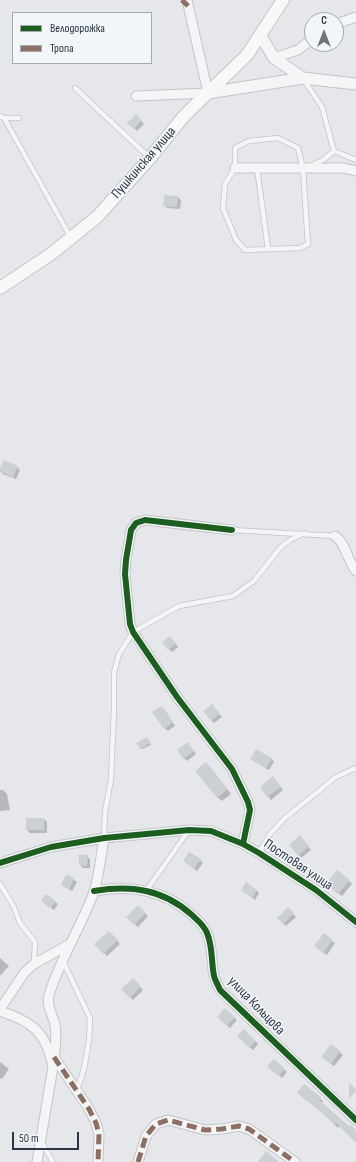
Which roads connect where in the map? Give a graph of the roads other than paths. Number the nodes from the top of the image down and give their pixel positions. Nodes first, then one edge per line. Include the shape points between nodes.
1 (283, 0) edge
2 (185, 2) edge
3 (356, 17) edge
4 (344, 21) edge
5 (261, 36) junction
6 (304, 45) edge
7 (274, 58) junction
8 (303, 78) junction
9 (356, 84) edge
10 (75, 88) dead end
11 (208, 93) junction
12 (136, 96) dead end
13 (2, 117) edge
14 (19, 118) dead end
15 (334, 151) junction
16 (150, 158) junction
17 (356, 160) edge
18 (235, 168) junction
19 (257, 168) junction
20 (303, 169) junction
21 (356, 171) edge
22 (71, 238) junction
23 (268, 249) junction
24 (0, 288) edge
25 (232, 530) joint
26 (304, 533) junction
27 (334, 536) joint
28 (356, 570) edge
29 (133, 632) junction
30 (356, 768) edge
31 (189, 830) junction
32 (104, 838) junction
33 (243, 844) junction
34 (259, 853) junction
35 (0, 863) edge
36 (0, 884) edge
37 (146, 890) junction
38 (94, 891) junction
39 (356, 922) edge
40 (72, 943) junction
41 (62, 960) junction
42 (34, 964) junction
43 (0, 1010) edge
44 (54, 1058) junction
45 (53, 1067) junction
46 (77, 1092) junction
47 (356, 1120) edge
48 (40, 1141) junction
49 (37, 1162) edge
50 (53, 1162) edge
51 (98, 1162) edge
52 (138, 1162) edge
53 (295, 1162) edge

1 - 5 main road, Пушкинская улица
2 - 11 street
3 - 4 street
5 - 7 street
5 - 11 main road, Пушкинская улица via 247,55
6 - 7 street
7 - 8 street
8 - 9 street
8 - 11 street
8 - 15 lane via 322,107
10 - 16 lane
11 - 12 street
11 - 16 main road, Пушкинская улица via 184,116
13 - 14 lane
13 - 22 lane
15 - 17 lane
15 - 20 lane via 323,160
16 - 22 main road, Пушкинская улица via 97,217
18 - 19 street
18 - 20 lane via 235,148 249,141 278,138 298,148
18 - 23 lane via 225,184 223,208 236,240 245,250
19 - 20 street
19 - 23 lane
20 - 21 street via 344,168
20 - 23 lane via 308,244 300,248
22 - 24 main road, Пушкинская улица
25 - 26 lane
25 - 29 street via 145,520 136,523 131,530 125,574
26 - 27 lane
26 - 29 lane via 280,548 254,581 233,596 179,606
27 - 28 street via 340,540 350,564
29 - 32 lane via 119,654 114,673 111,779 105,812
29 - 33 street via 177,697 232,769 249,806 249,819
30 - 34 lane via 336,778 285,818 270,834
31 - 32 street, Постовая улица
31 - 33 street, Постовая улица via 211,831
31 - 37 lane
32 - 35 street, Постовая улица via 51,847
32 - 38 street
33 - 34 street, Постовая улица
34 - 39 street, Постовая улица via 316,890
36 - 42 lane via 20,923 35,942
37 - 38 street, улица Кольцова via 111,888
37 - 47 street, улица Кольцова via 164,896 204,926 211,944 214,976 220,990
38 - 40 street
40 - 41 street
40 - 42 street
41 - 44 street via 48,997 55,1024
41 - 46 lane via 90,1018 90,1040
42 - 43 street via 25,972
43 - 45 street via 17,1016 38,1030
44 - 45 street
44 - 46 street
45 - 48 street
46 - 51 street via 96,1123 99,1134
48 - 49 street
48 - 50 lane
52 - 53 street via 146,1136 156,1124 168,1120 205,1130 239,1126 249,1129

